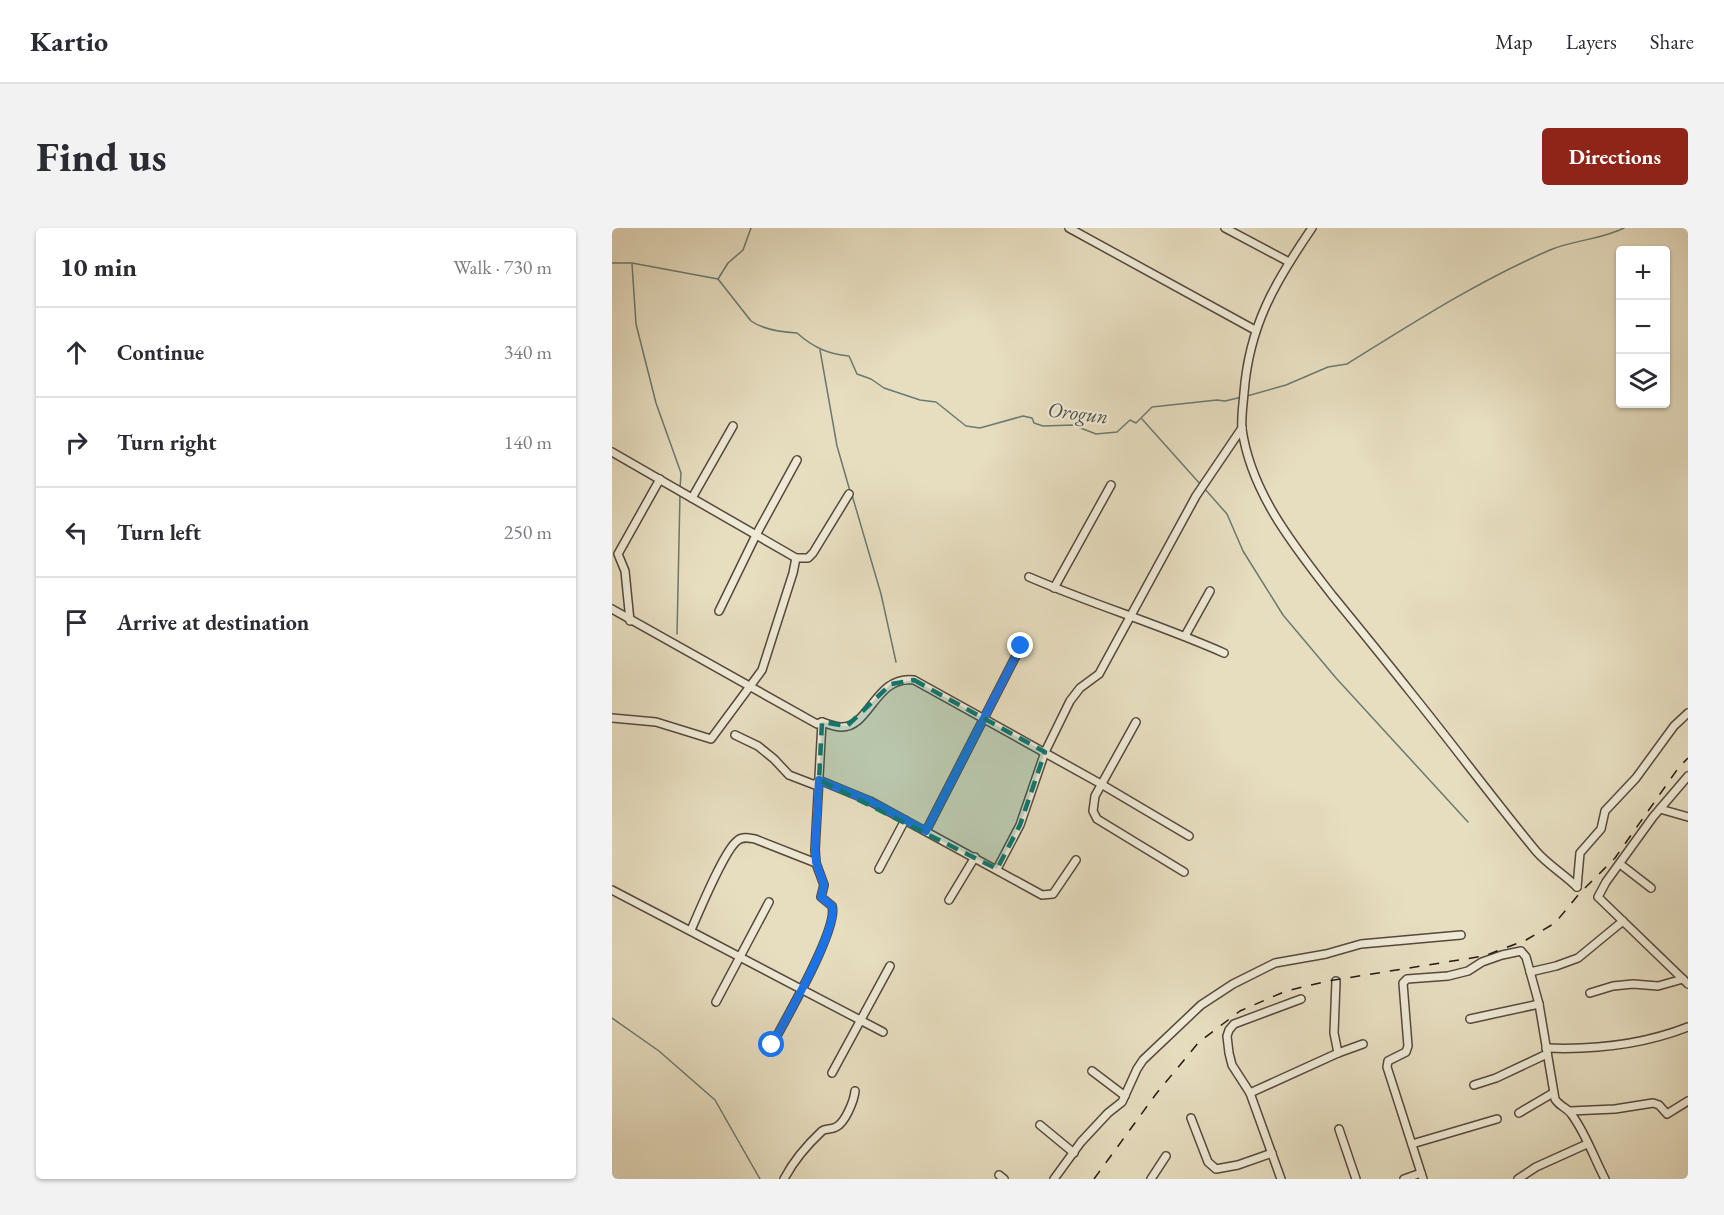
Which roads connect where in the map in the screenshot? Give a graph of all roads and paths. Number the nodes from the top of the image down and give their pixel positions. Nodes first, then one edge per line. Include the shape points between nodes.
1 (1069, 228) edge
2 (1226, 228) edge
3 (1312, 228) edge
4 (1289, 262) junction
5 (1255, 330) junction
6 (733, 426) dead end
7 (1242, 428) junction
8 (612, 452) edge
9 (797, 460) dead end
10 (660, 479) junction
11 (1111, 485) dead end
12 (849, 494) dead end
13 (692, 498) junction
14 (756, 535) junction
15 (796, 558) junction
16 (1029, 577) dead end
17 (1054, 588) junction
18 (1210, 591) dead end
19 (612, 609) edge
20 (718, 611) dead end
21 (1131, 617) junction
22 (630, 621) junction
23 (1185, 636) junction
24 (1021, 646) dead end
25 (1224, 653) dead end
26 (750, 687) junction
27 (1688, 713) edge
28 (612, 718) edge
29 (983, 718) junction
30 (822, 722) junction
31 (1136, 722) dead end
32 (735, 735) dead end
33 (1045, 752) junction
34 (1687, 779) edge
35 (819, 780) junction
36 (1101, 784) junction
37 (1659, 809) junction
38 (1688, 816) edge
39 (905, 820) junction
40 (926, 831) junction
41 (1189, 836) dead end
42 (975, 857) junction
43 (1076, 860) dead end
44 (816, 862) junction
45 (1620, 864) junction
46 (879, 869) dead end
47 (997, 869) junction
48 (1184, 872) dead end
49 (1651, 888) dead end
50 (612, 890) edge
51 (949, 900) dead end
52 (769, 902) dead end
53 (1623, 921) junction
54 (691, 930) junction
55 (1461, 935) dead end
56 (740, 956) junction
57 (890, 966) dead end
58 (1530, 972) junction
59 (1336, 981) dead end
60 (1685, 982) edge
61 (801, 987) junction
62 (1590, 993) dead end
63 (1301, 999) dead end
64 (716, 1002) dead end
65 (1539, 1004) junction
66 (1470, 1019) dead end
67 (861, 1020) junction
68 (1688, 1027) edge
69 (883, 1032) dead end
70 (1363, 1044) dead end
71 (772, 1045) dead end
72 (1547, 1051) junction
73 (1338, 1053) junction
74 (1092, 1071) dead end
75 (832, 1073) dead end
76 (1474, 1085) dead end
77 (855, 1091) dead end
78 (1250, 1093) junction
79 (1553, 1093) junction
80 (1125, 1096) junction
81 (1688, 1101) edge
82 (1570, 1112) junction
83 (1519, 1113) dead end
84 (1191, 1118) dead end
85 (1497, 1119) dead end
86 (1040, 1125) dead end
87 (1339, 1129) dead end
88 (1412, 1144) junction
89 (1587, 1144) junction
90 (1074, 1153) junction
91 (1272, 1153) junction
92 (1166, 1156) dead end
93 (1422, 1176) edge
94 (784, 1179) edge
95 (1054, 1179) edge
96 (1150, 1179) edge
97 (1281, 1179) edge
98 (1356, 1179) edge
99 (1404, 1179) edge
100 (1518, 1179) edge
101 (1605, 1179) edge

1 - 5 street
2 - 4 street
3 - 4 street
4 - 5 street
5 - 7 street via 1246,365
6 - 13 street
7 - 21 street via 1196,496
7 - 27 street via 1249,460 1265,499 1310,567 1523,836 1550,866 1577,887 1580,853 1601,829 1605,811
8 - 10 street
9 - 14 street
10 - 13 street
10 - 22 street via 618,554 626,576
11 - 17 street
12 - 15 street via 813,553 808,558
13 - 14 street
14 - 15 street
14 - 20 street
15 - 26 street via 768,655
16 - 17 street
17 - 21 street
18 - 23 street
19 - 22 street
21 - 23 street
21 - 33 street via 1099,674 1070,701
22 - 26 street
23 - 25 street
24 - 29 street
26 - 28 street via 711,739 656,722
26 - 30 street via 817,724
29 - 30 street via 904,678 891,684 847,726 839,728
29 - 33 street
29 - 40 street
30 - 35 street
31 - 36 street
32 - 35 street via 758,746 789,775 815,785
33 - 36 street
33 - 47 street via 1020,825
34 - 37 street
35 - 39 street
35 - 44 street
36 - 41 street
36 - 48 street via 1093,805 1097,819
37 - 38 street
37 - 45 street
39 - 40 street
39 - 46 street
40 - 42 street
42 - 47 street
42 - 51 street
43 - 47 street via 1058,890 1047,895
44 - 54 street via 755,839 740,839 717,875
44 - 61 street via 824,885 821,897 832,906 834,914 828,936
45 - 49 street
45 - 53 street via 1598,897
50 - 54 street
52 - 56 street
53 - 58 street via 1578,958
53 - 60 street
54 - 56 street
55 - 80 street via 1361,944 1263,968 1201,1005 1165,1038 1137,1069
56 - 61 street
56 - 64 street
57 - 67 street
58 - 65 street
58 - 88 street via 1521,951 1482,962 1468,971 1407,979 1403,983 1408,1046 1406,1052 1388,1061 1387,1067
59 - 73 street via 1334,1033
60 - 62 street via 1613,986
61 - 67 street
61 - 71 street
63 - 78 street via 1234,1024 1229,1030 1232,1065
65 - 66 street
65 - 72 street
67 - 69 street
67 - 75 street
68 - 72 street via 1614,1046
70 - 73 street
72 - 76 street
72 - 79 street
73 - 78 street
74 - 80 street
77 - 94 street via 843,1122 825,1129 813,1140
78 - 91 street
79 - 82 street via 1559,1105
79 - 83 street
80 - 90 street
81 - 82 street via 1667,1114 1653,1103
82 - 89 street
84 - 91 street via 1208,1162 1216,1169
85 - 88 street
86 - 90 street
87 - 98 street
88 - 93 street
89 - 100 street
89 - 101 street
90 - 95 street
91 - 97 street
92 - 96 street
93 - 99 street

